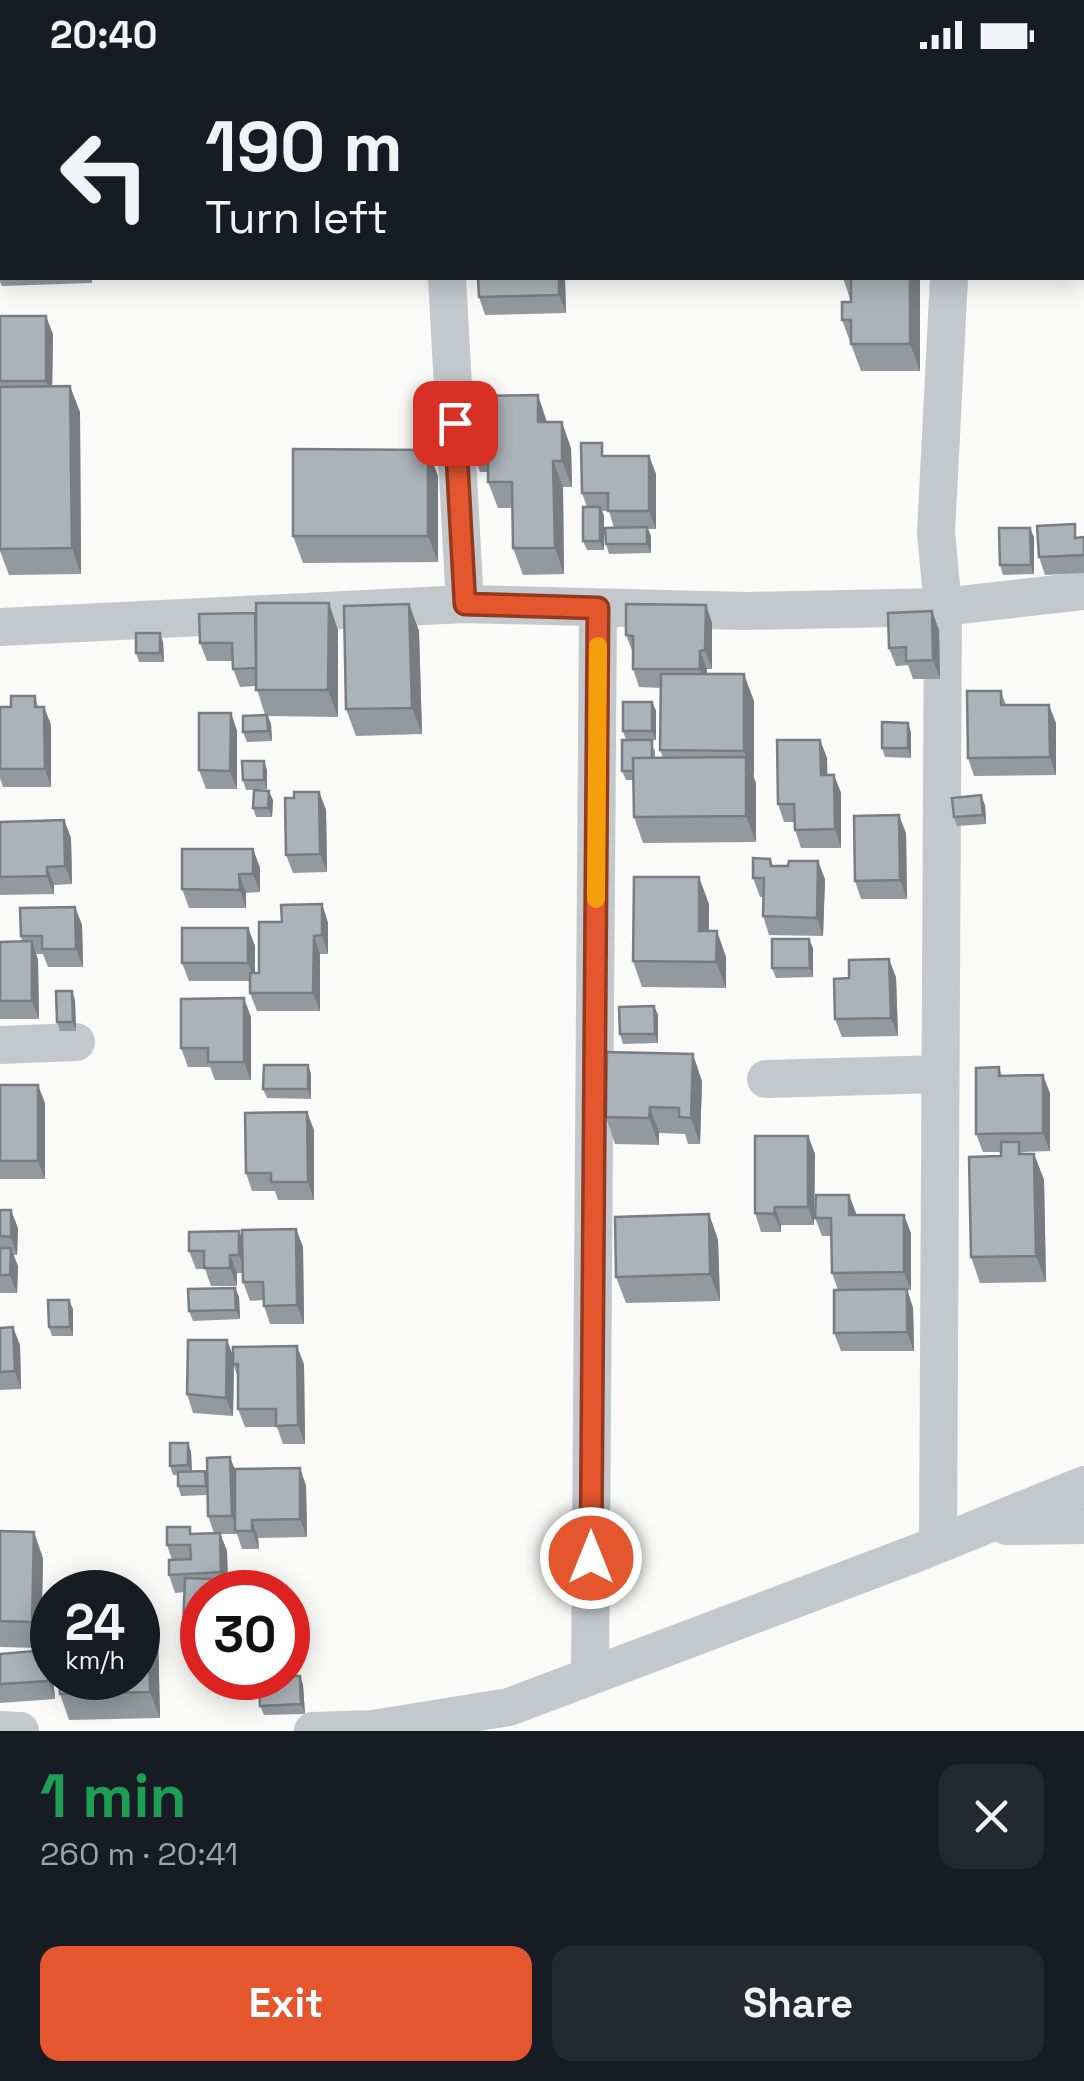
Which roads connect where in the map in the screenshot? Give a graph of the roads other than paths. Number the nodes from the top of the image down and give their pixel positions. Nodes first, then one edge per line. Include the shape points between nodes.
1 (446, 280) edge
2 (949, 280) edge
3 (1084, 591) edge
4 (465, 604) junction
5 (943, 607) junction
6 (598, 608) junction
7 (0, 627) edge
8 (76, 1042) dead end
9 (0, 1045) edge
10 (940, 1074) junction
11 (766, 1078) dead end
12 (1084, 1485) edge
13 (1084, 1524) edge
14 (980, 1527) junction
15 (938, 1544) junction
16 (590, 1676) junction
17 (481, 1721) edge
18 (0, 1730) edge
19 (20, 1731) edge
20 (313, 1731) edge

1 - 4 street
2 - 5 street via 936,534
3 - 5 street
4 - 6 street
4 - 7 street
5 - 6 street
5 - 10 street
6 - 16 street
8 - 9 street
10 - 11 street
10 - 15 street
12 - 14 street
13 - 14 street
14 - 15 street
15 - 16 street
16 - 17 street
17 - 20 street
18 - 19 street

